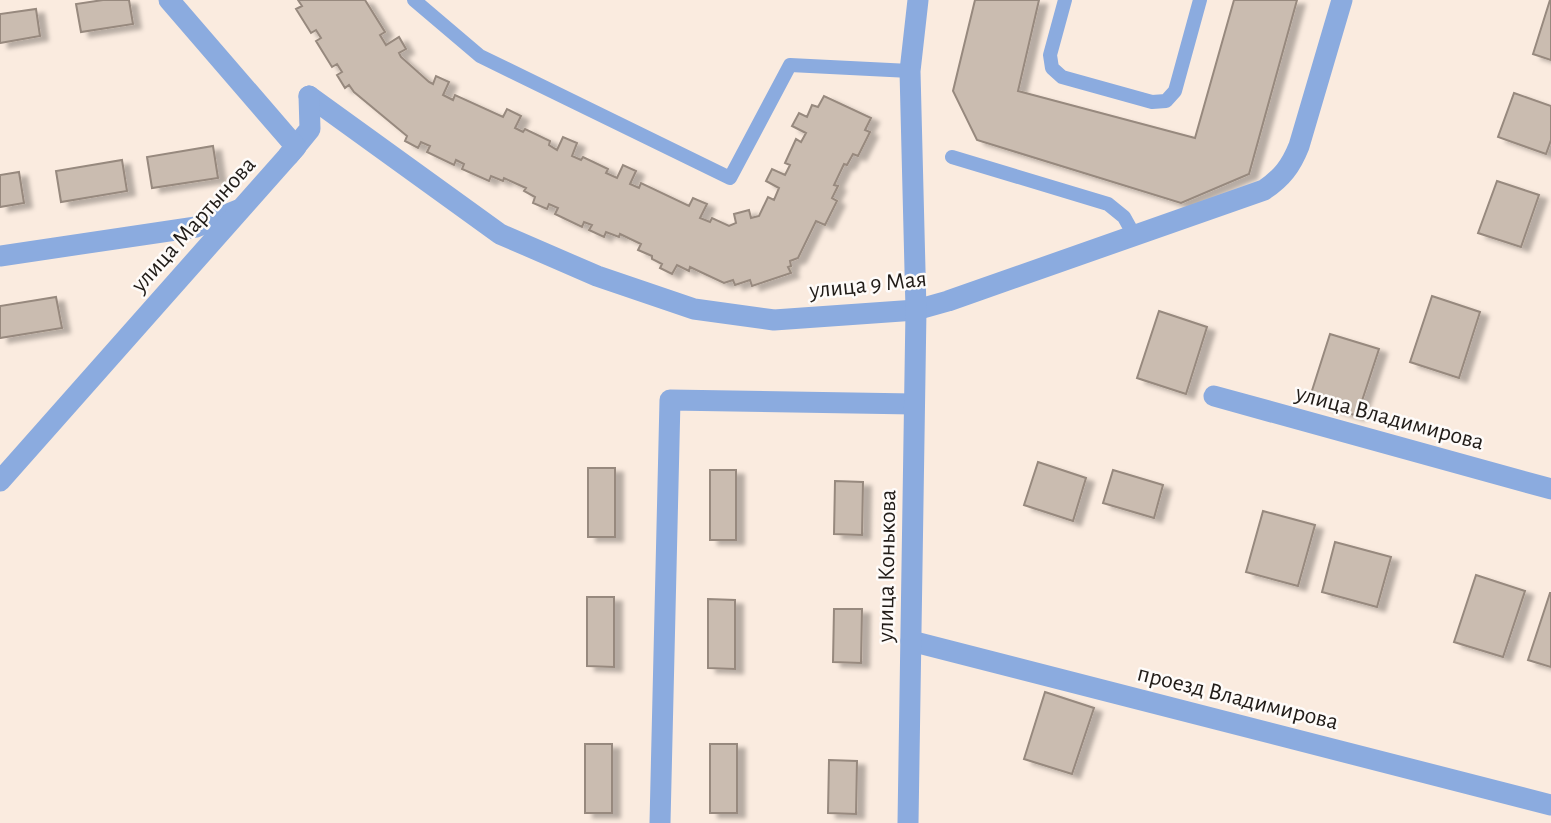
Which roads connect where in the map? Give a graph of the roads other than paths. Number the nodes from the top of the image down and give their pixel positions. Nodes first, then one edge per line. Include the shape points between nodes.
1 (169, 0) edge
2 (414, 0) edge
3 (918, 0) edge
4 (1065, 0) edge
5 (1200, 0) edge
6 (1342, 0) edge
7 (910, 71) junction
8 (310, 129) joint
9 (296, 147) junction
10 (952, 157) dead end
11 (242, 208) junction
12 (1134, 235) junction
13 (0, 256) edge
14 (916, 310) junction
15 (1214, 396) dead end
16 (915, 404) junction
17 (0, 481) edge
18 (1551, 489) edge
19 (911, 641) junction
20 (1551, 805) edge
21 (660, 823) edge
22 (908, 823) edge

1 - 9 street
2 - 7 lane via 481,56 730,178 790,65
3 - 7 street, улица Конькова
4 - 5 lane via 1050,55 1052,68 1062,77 1152,102 1166,100 1175,91
6 - 12 street, улица 9 Мая via 1299,146 1279,180 1264,190
7 - 14 street, улица Конькова
8 - 9 street, улица Мартынова
8 - 14 street, улица 9 Мая via 309,96 499,234 597,276 694,309 774,320
9 - 11 street, улица Мартынова
10 - 12 lane via 1108,204 1124,217
11 - 13 street via 196,227
11 - 17 street, улица Мартынова
12 - 14 street, улица 9 Мая
14 - 16 street, улица Конькова
15 - 18 street, улица Владимирова
16 - 19 street, улица Конькова
16 - 21 street via 670,400
19 - 20 street, проезд Владимирова
19 - 22 street, улица Конькова

